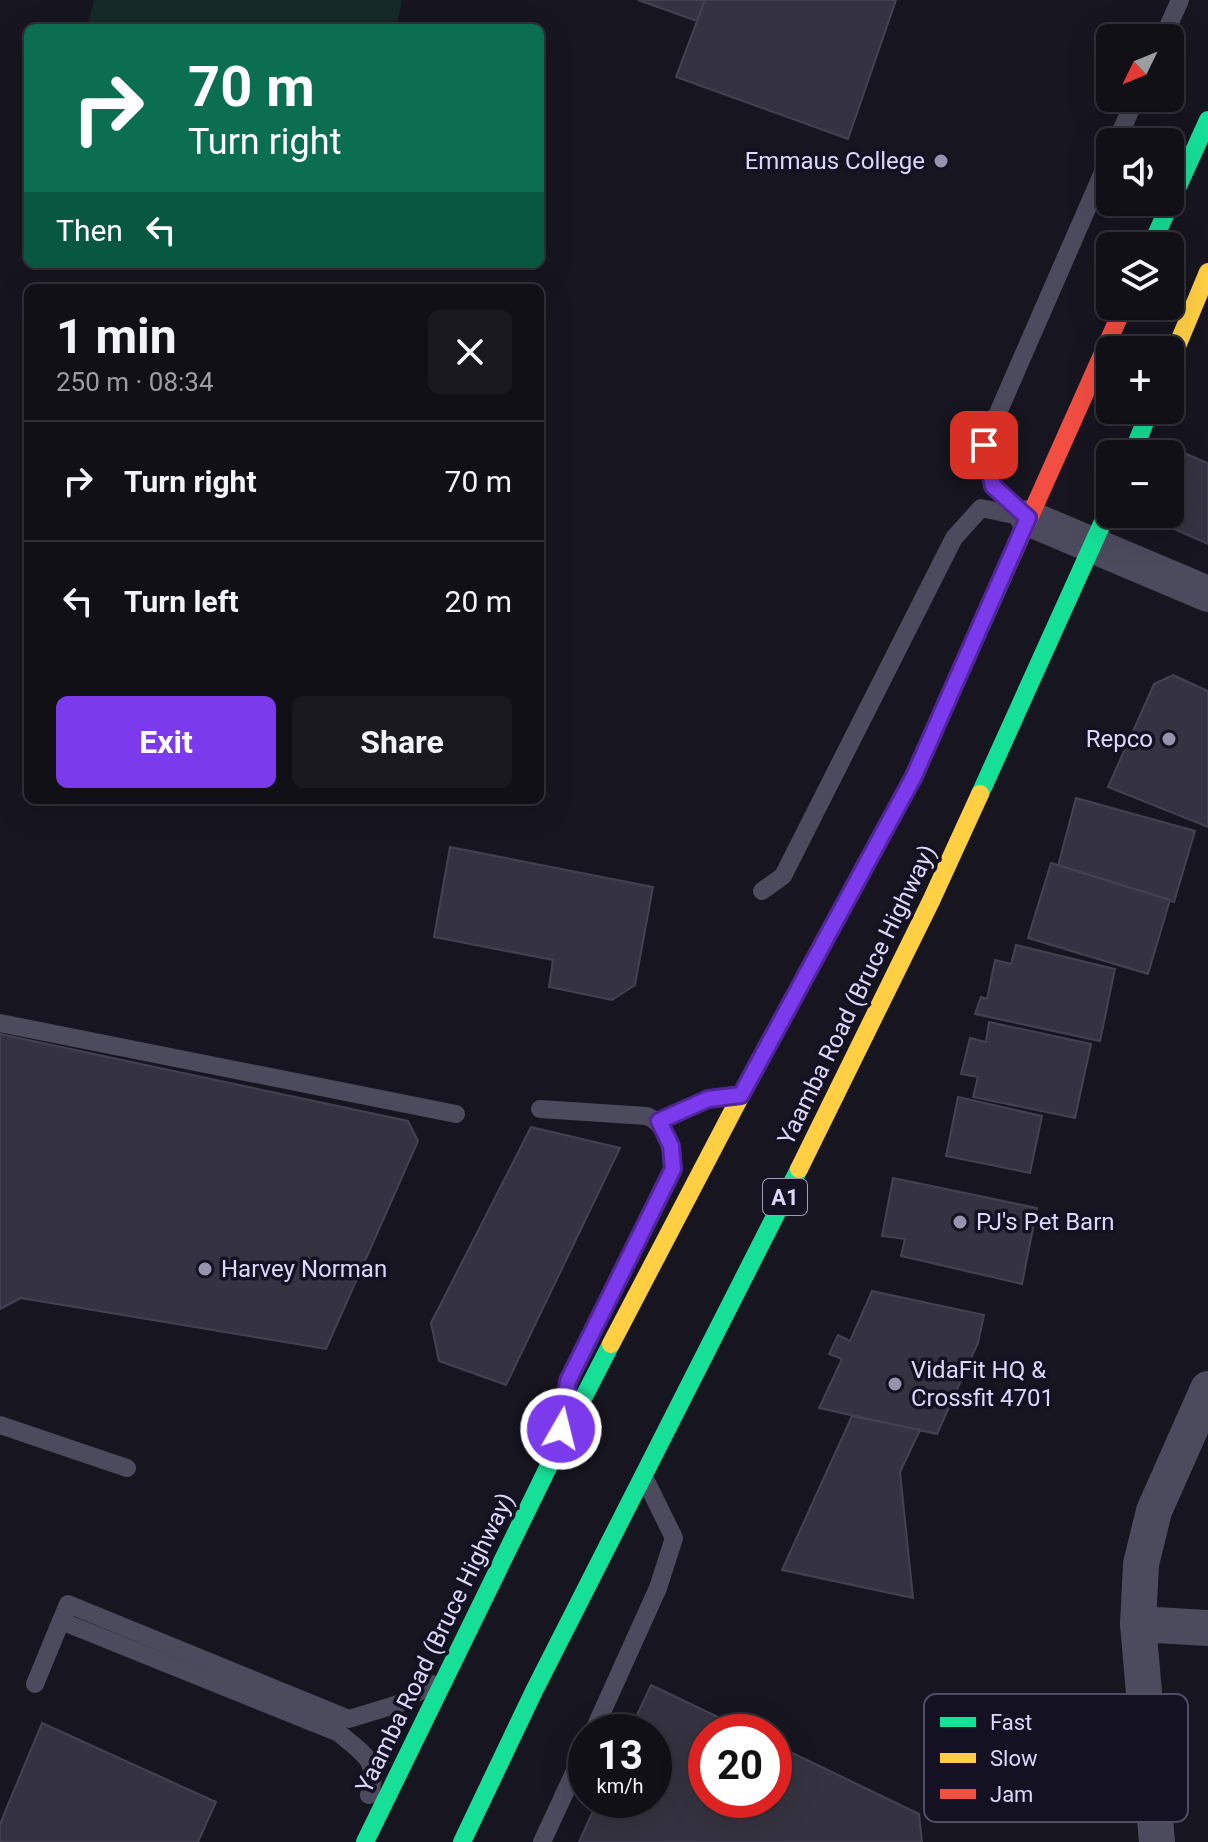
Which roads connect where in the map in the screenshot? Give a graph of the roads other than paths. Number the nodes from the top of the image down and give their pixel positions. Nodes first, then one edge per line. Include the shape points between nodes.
1 (1180, 0) edge
2 (1169, 24) edge
3 (1208, 120) edge
4 (1096, 188) edge
5 (1157, 232) edge
6 (1208, 272) edge
7 (1118, 320) edge
8 (1181, 336) edge
9 (1028, 518) junction
10 (1101, 528) edge
11 (1094, 544) junction
12 (1208, 594) edge
13 (762, 891) dead end
14 (0, 1023) edge
15 (741, 1095) junction
16 (540, 1109) dead end
17 (456, 1114) dead end
18 (659, 1121) junction
19 (1208, 1389) edge
20 (0, 1425) edge
21 (558, 1447) junction
22 (127, 1468) dead end
23 (643, 1475) junction
24 (64, 1612) junction
25 (1138, 1624) junction
26 (1208, 1628) edge
27 (446, 1675) junction
28 (35, 1684) dead end
29 (1144, 1694) edge
30 (601, 1714) edge
31 (568, 1786) edge
32 (1155, 1822) edge
33 (349, 1842) edge
34 (365, 1842) edge
35 (462, 1842) edge
36 (542, 1842) edge
37 (1157, 1842) edge

1 - 2 lane
3 - 5 highway
4 - 9 lane via 984,445 993,486
6 - 8 highway
7 - 9 highway, Yaamba Road (Bruce Highway)
9 - 11 street
9 - 13 lane via 981,508 954,538 783,876
9 - 15 highway, Yaamba Road (Bruce Highway) via 914,776
10 - 11 highway, Yaamba Road (Bruce Highway) / A1
11 - 12 street
11 - 23 highway, Yaamba Road (Bruce Highway) / A1 via 931,901
14 - 17 lane
15 - 18 lane via 708,1099
15 - 21 highway, Yaamba Road (Bruce Highway)
16 - 18 lane
18 - 21 lane via 671,1146 673,1169 568,1381
19 - 25 street via 1154,1511 1141,1564
20 - 22 lane
21 - 27 highway, Yaamba Road (Bruce Highway)
23 - 30 lane via 674,1538 658,1588
23 - 35 highway, Yaamba Road (Bruce Highway) / A1
24 - 27 lane via 349,1719 398,1704
24 - 28 lane
24 - 33 lane via 339,1733 371,1761 375,1778
25 - 26 street
25 - 29 street
27 - 34 highway, Yaamba Road (Bruce Highway)
31 - 36 lane
32 - 37 street

